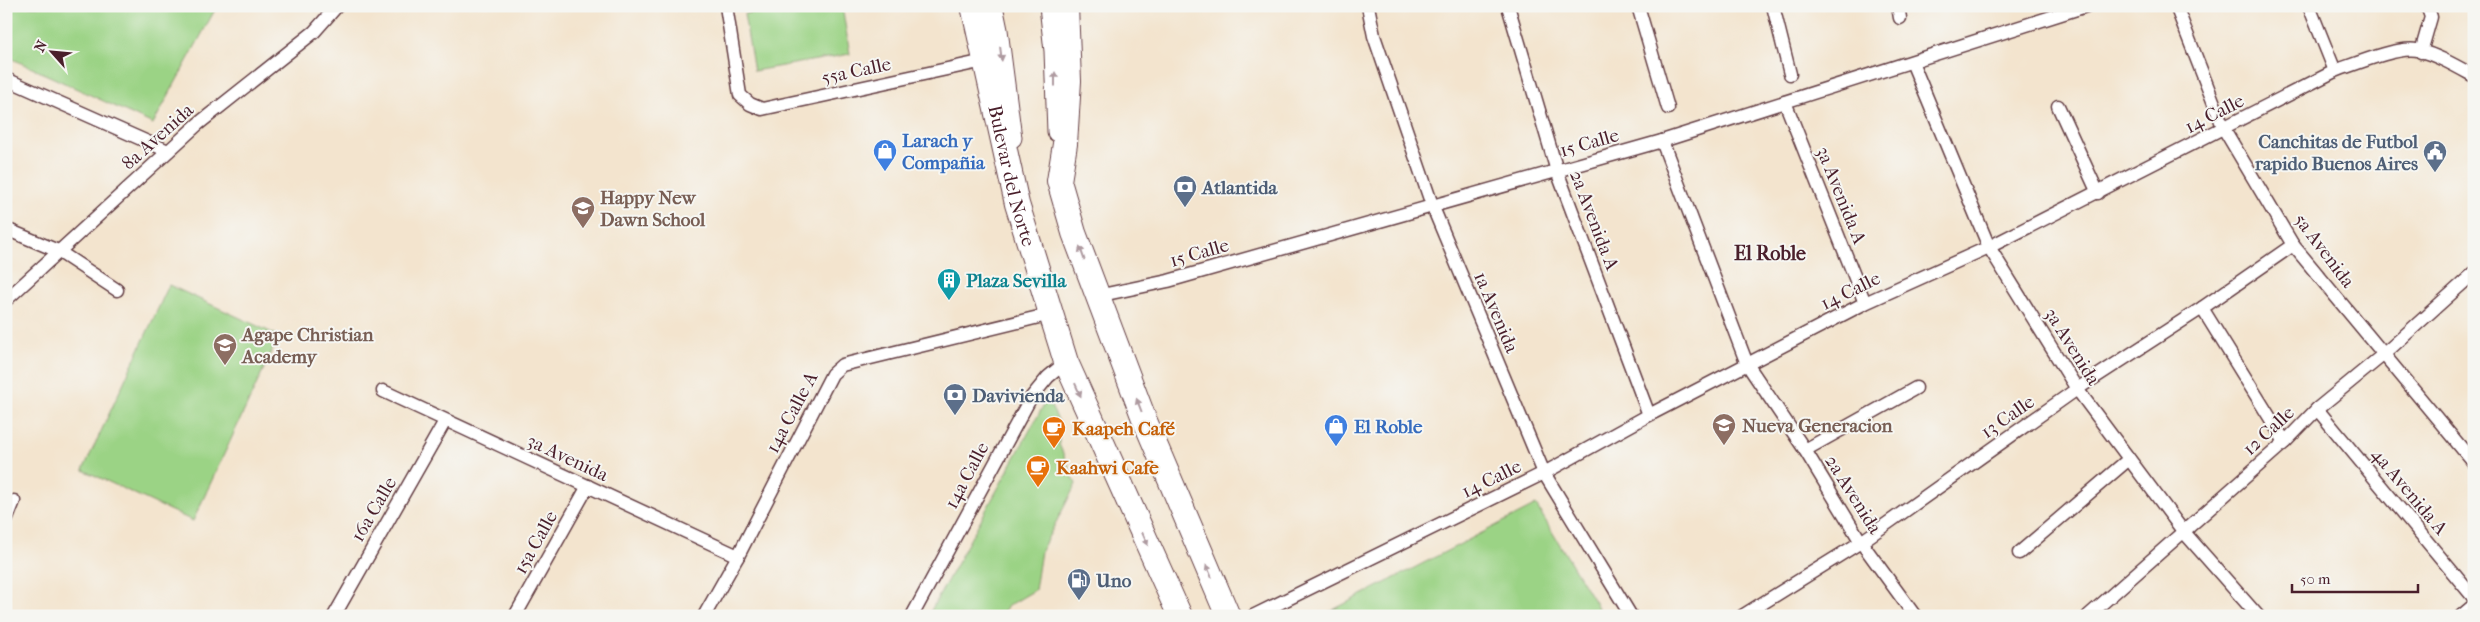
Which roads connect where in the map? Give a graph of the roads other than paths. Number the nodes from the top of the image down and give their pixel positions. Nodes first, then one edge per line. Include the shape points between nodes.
1 (337, 6) edge
2 (726, 6) edge
3 (973, 6) edge
4 (993, 6) edge
5 (1048, 6) edge
6 (1066, 6) edge
7 (1368, 6) edge
8 (1508, 6) edge
9 (1638, 6) edge
10 (1773, 6) edge
11 (2086, 6) edge
12 (2176, 6) edge
13 (2309, 6) edge
14 (2427, 6) edge
15 (2421, 52) junction
16 (984, 61) junction
17 (1912, 62) junction
18 (2335, 71) junction
19 (1790, 74) dead end
20 (2474, 76) edge
21 (6, 79) edge
22 (1785, 102) junction
23 (2058, 106) dead end
24 (1668, 108) dead end
25 (2224, 129) junction
26 (1662, 141) junction
27 (168, 151) junction
28 (1557, 171) junction
29 (1059, 180) junction
30 (2098, 193) junction
31 (1017, 204) junction
32 (1432, 205) junction
33 (6, 229) edge
34 (2293, 245) junction
35 (1989, 247) junction
36 (58, 251) junction
37 (2474, 273) edge
38 (117, 290) dead end
39 (1097, 296) junction
40 (6, 300) edge
41 (1865, 303) junction
42 (2202, 308) junction
43 (1051, 314) junction
44 (2384, 354) junction
45 (1066, 362) junction
46 (1747, 364) junction
47 (1916, 388) dead end
48 (2076, 389) junction
49 (383, 391) dead end
50 (2317, 409) junction
51 (1649, 414) junction
52 (445, 421) junction
53 (2284, 442) junction
54 (1805, 450) junction
55 (2129, 460) junction
56 (2474, 463) edge
57 (1544, 472) junction
58 (588, 486) junction
59 (14, 502) dead end
60 (6, 521) edge
61 (2184, 531) junction
62 (1862, 542) junction
63 (2019, 553) dead end
64 (738, 556) junction
65 (1163, 580) junction
66 (2474, 598) edge
67 (2474, 604) edge
68 (334, 616) edge
69 (515, 616) edge
70 (704, 616) edge
71 (912, 616) edge
72 (1180, 616) edge
73 (1185, 616) edge
74 (1228, 616) edge
75 (1253, 616) edge
76 (1631, 616) edge
77 (1742, 616) edge
78 (1915, 616) edge
79 (2088, 616) edge
80 (2258, 616) edge
81 (2461, 616) edge

1 - 27 street, 8a Avenida via 314,32
2 - 16 street, 55a Calle via 740,95 762,110
3 - 16 highway, Bulevar del Norte
4 -> 31 main road via 1014,150
29 -> 5 main road via 1054,51
6 - 29 highway via 1069,81 1066,144
7 - 32 street, 1a Avenida via 1374,36
8 - 28 street, 2a Avenida A
9 - 24 street
10 - 19 street
11 - 17 street, 15 Calle
12 - 25 street, 5a Avenida
13 - 18 street
14 - 15 street via 2431,18
15 - 18 street, 14 Calle via 2389,53
15 - 20 street, 14 Calle
16 - 31 highway, Bulevar del Norte
17 - 22 street, 15 Calle
17 - 35 street, 3a Avenida
18 - 25 street, 14 Calle
21 - 27 street
22 - 26 street, 15 Calle
22 - 41 street, 3a Avenida A
23 - 30 street
25 - 30 street, 14 Calle
25 - 34 street, 5a Avenida
26 - 28 street, 15 Calle
26 - 46 street, 2a Avenida
27 - 36 street, 8a Avenida
28 - 32 street, 15 Calle
28 - 51 street, 2a Avenida A
39 -> 29 highway
30 - 35 street, 14 Calle
31 - 43 highway, Bulevar del Norte
32 - 39 street, 15 Calle via 1168,281
32 - 57 street, 1a Avenida
33 - 36 street
34 - 42 street, 13 Calle
34 - 44 street, 5a Avenida
35 - 41 street, 14 Calle
35 - 48 street, 3a Avenida
36 - 38 street
36 - 40 street, 8a Avenida
37 - 44 street, 12 Calle
74 -> 39 highway via 1145,421
41 - 46 street, 14 Calle
42 - 48 street, 13 Calle
42 - 53 street
43 - 45 highway, Bulevar del Norte
43 - 64 street, 14a Calle A via 842,366 832,374
44 - 50 street, 12 Calle
44 - 56 street, 5a Avenida
45 -> 65 highway, Bulevar del Norte
45 - 71 street, 14a Calle via 1048,376 1030,399
46 - 51 street, 14 Calle
46 - 54 street, 2a Avenida
47 - 54 street
48 - 55 street, 3a Avenida
48 - 62 street, 13 Calle
49 - 52 street, 3a Avenida
50 - 53 street, 12 Calle
50 - 66 street, 4a Avenida A
51 - 57 street, 14 Calle
52 - 58 street, 3a Avenida
52 - 68 street, 16a Calle
53 - 61 street, 12 Calle
54 - 62 street, 2a Avenida
55 - 61 street, 3a Avenida
55 - 63 street
57 - 75 street, 14 Calle
57 - 76 street, 1a Avenida
58 - 64 street, 3a Avenida
58 - 69 street, 15a Calle
59 - 60 street
61 - 79 street, 12 Calle
61 - 80 street, 3a Avenida
62 - 77 street, 13 Calle
62 - 78 street, 2a Avenida
64 - 70 street, 14a Calle A
65 - 72 highway, Bulevar del Norte
65 - 73 highway
67 - 81 street

